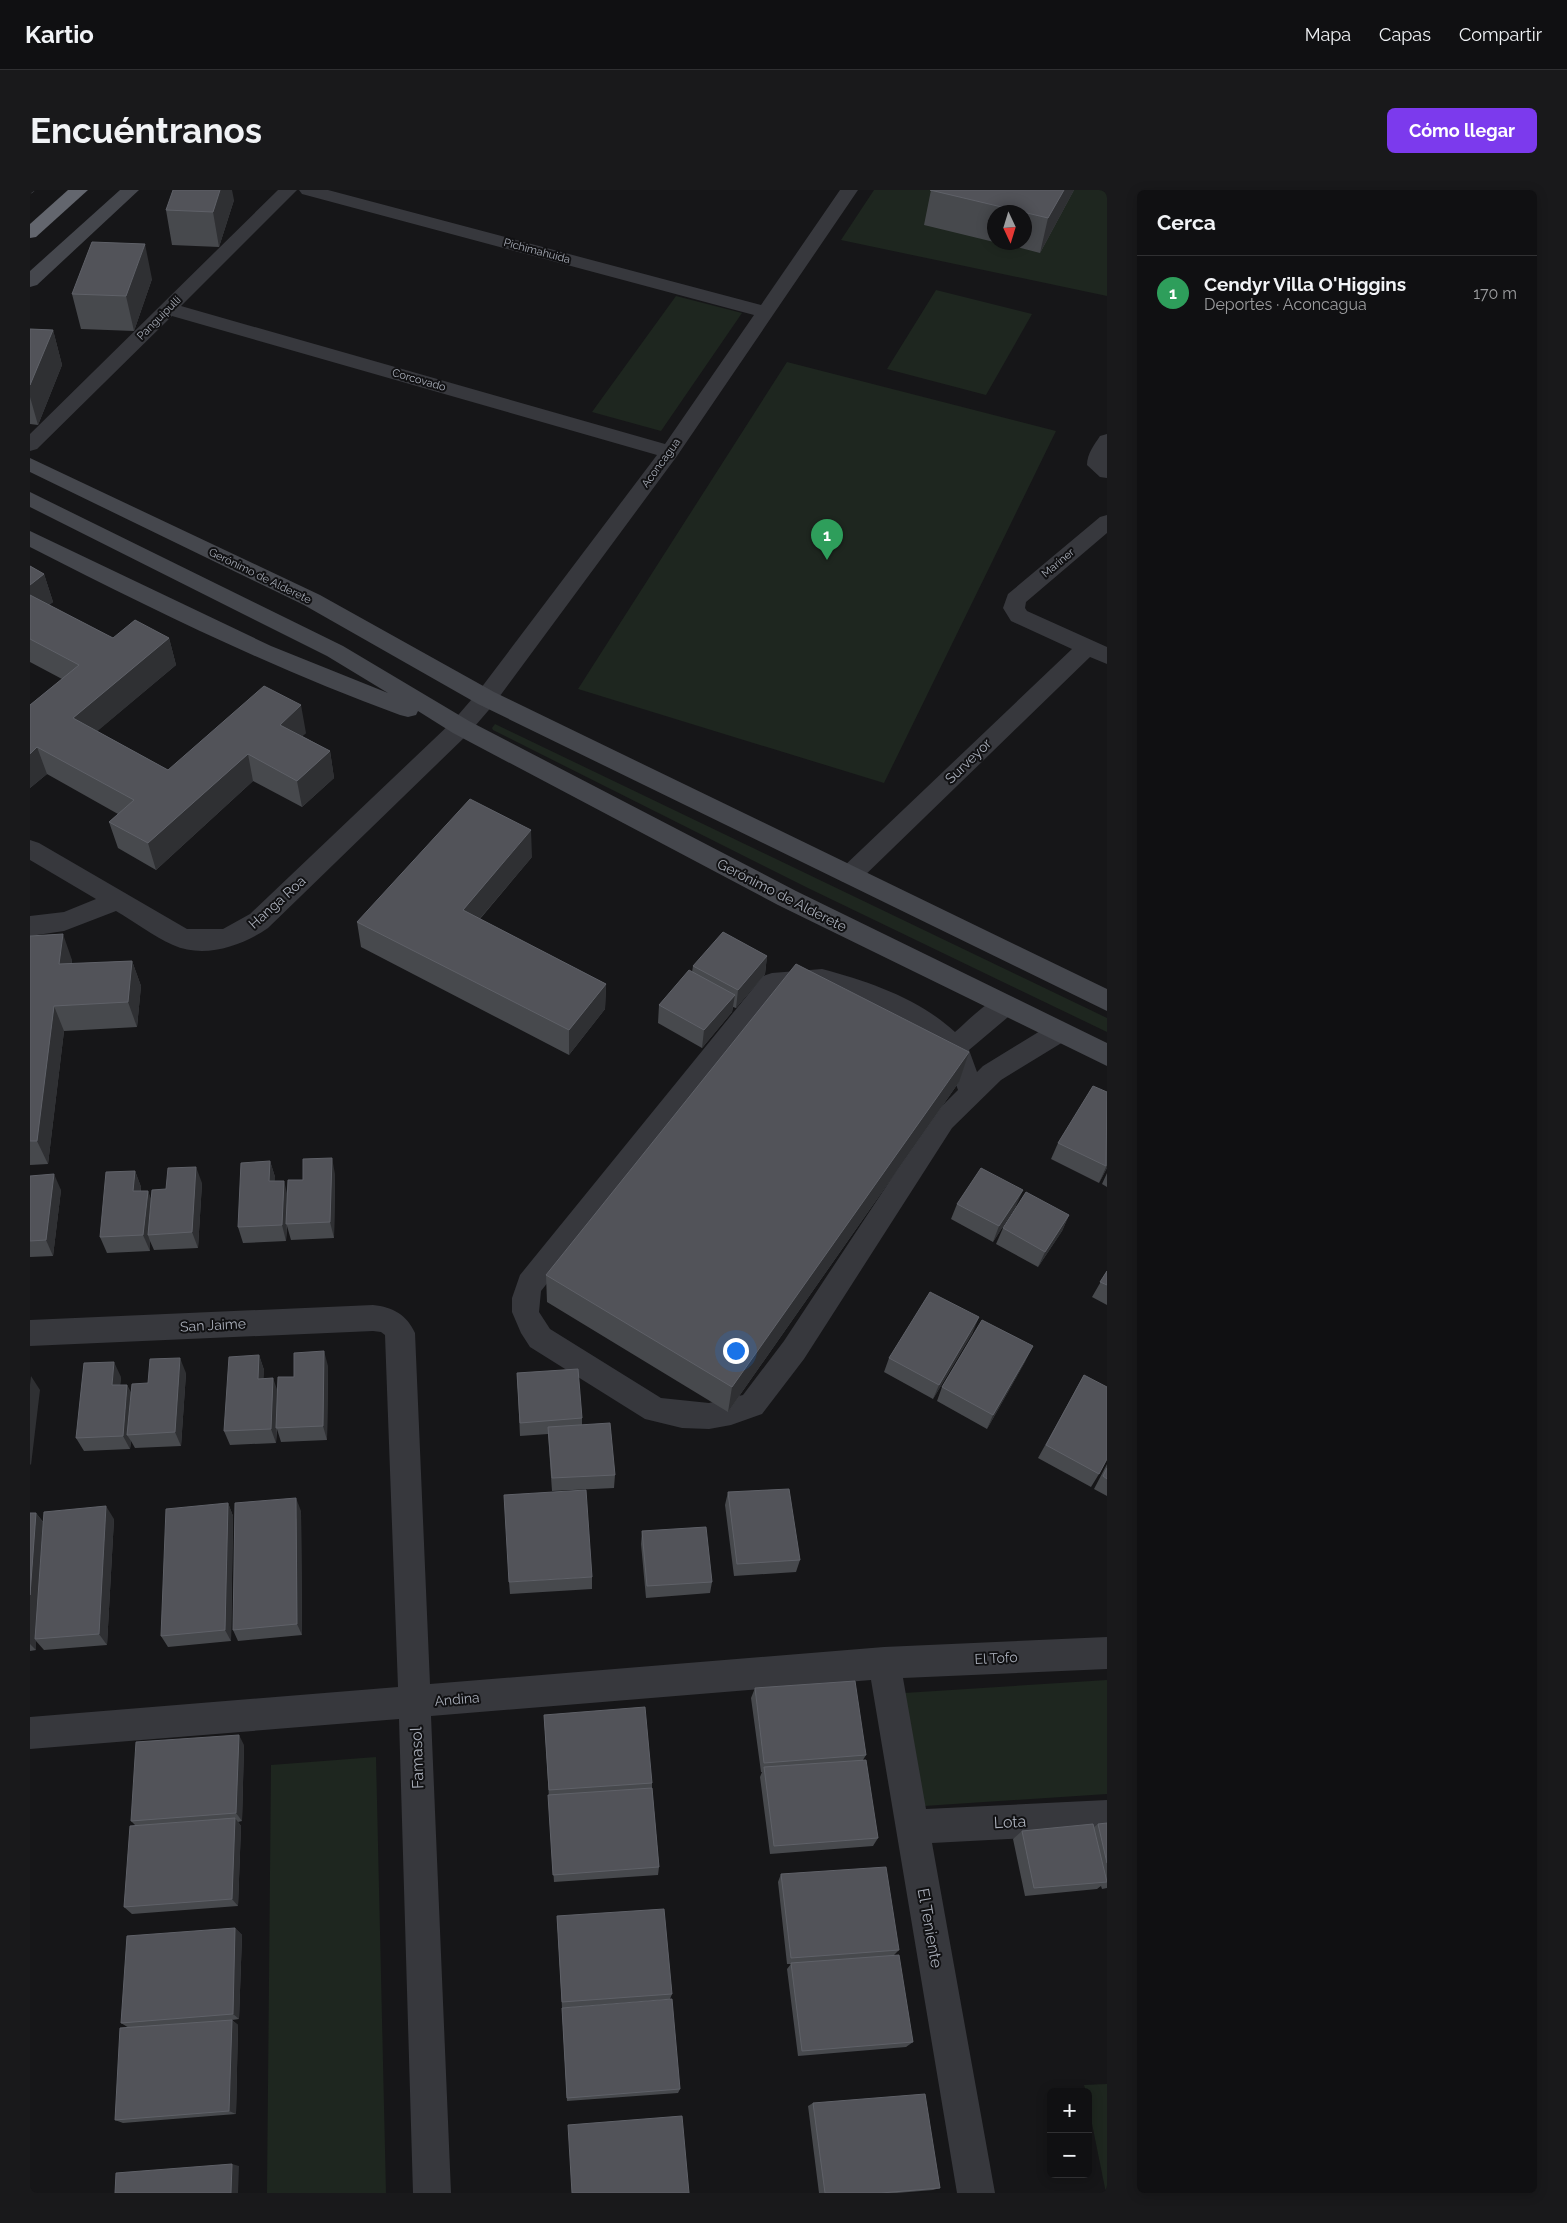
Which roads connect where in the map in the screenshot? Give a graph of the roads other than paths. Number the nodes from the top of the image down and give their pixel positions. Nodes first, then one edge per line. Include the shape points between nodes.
1 (79, 190) edge
2 (130, 190) edge
3 (288, 190) edge
4 (308, 190) edge
5 (849, 190) edge
6 (30, 233) edge
7 (30, 281) edge
8 (168, 308) junction
9 (766, 312) junction
10 (1107, 440) edge
11 (30, 445) edge
12 (670, 452) junction
13 (30, 464) edge
14 (1107, 472) edge
15 (30, 499) edge
16 (1107, 522) edge
17 (30, 538) edge
18 (1014, 608) joint
19 (335, 651) junction
20 (1097, 652) edge
21 (486, 698) junction
22 (461, 727) junction
23 (30, 848) edge
24 (850, 875) junction
25 (117, 900) junction
26 (30, 926) edge
27 (1107, 1000) edge
28 (1006, 1006) junction
29 (1059, 1032) junction
30 (955, 1047) junction
31 (1107, 1054) edge
32 (972, 1093) junction
33 (395, 1325) joint
34 (30, 1334) edge
35 (1107, 1653) edge
36 (884, 1663) junction
37 (415, 1702) junction
38 (30, 1733) edge
39 (1107, 1817) edge
40 (912, 1827) junction
41 (432, 2193) edge
42 (976, 2193) edge

1 - 6 highway
2 - 7 main road
3 - 8 street, Panguipulli
4 - 9 street, Pichimahuida
5 - 9 street, Aconcagua
8 - 11 street, Panguipulli
8 - 12 street, Corcovado
9 - 12 street, Aconcagua
10 - 14 street via 1097,457 1097,465
12 - 21 street, Aconcagua
13 - 21 main road, Gerónimo de Alderete via 312,600
15 - 19 main road, Gerónimo de Alderete
16 - 18 street, Mariner via 1016,598
17 - 22 main road, Gerónimo de Alderete via 242,644
18 - 20 street, Surveyor via 1019,616
19 - 21 main road, Gerónimo de Alderete
19 - 22 main road, Gerónimo de Alderete
20 - 24 street, Surveyor
21 - 22 street, Aconcagua
21 - 24 main road, Gerónimo de Alderete
22 - 25 street, Hanga Roa via 248,930 219,940 200,942 182,938
22 - 28 main road, Gerónimo de Alderete via 787,898
23 - 25 street, Hanga Roa
24 - 27 main road, Gerónimo de Alderete
25 - 26 street via 77,918
28 - 29 main road, Gerónimo de Alderete
28 - 30 lane
29 - 31 main road, Gerónimo de Alderete
29 - 32 lane via 992,1073
30 - 32 lane
30 - 32 lane via 928,1022 867,991 822,979 772,983 530,1283 524,1304 530,1327 540,1338 655,1410 709,1416 752,1405 794,1350 943,1121
33 - 34 street, San Jaime via 385,1319 373,1318
33 - 37 street, Famasol via 403,1344
35 - 36 street, El Tofo
36 - 37 street, Andina
36 - 40 street, El Teniente
37 - 38 street, Andina
37 - 41 street, Famasol
39 - 40 street, Lota
40 - 42 street, El Teniente

